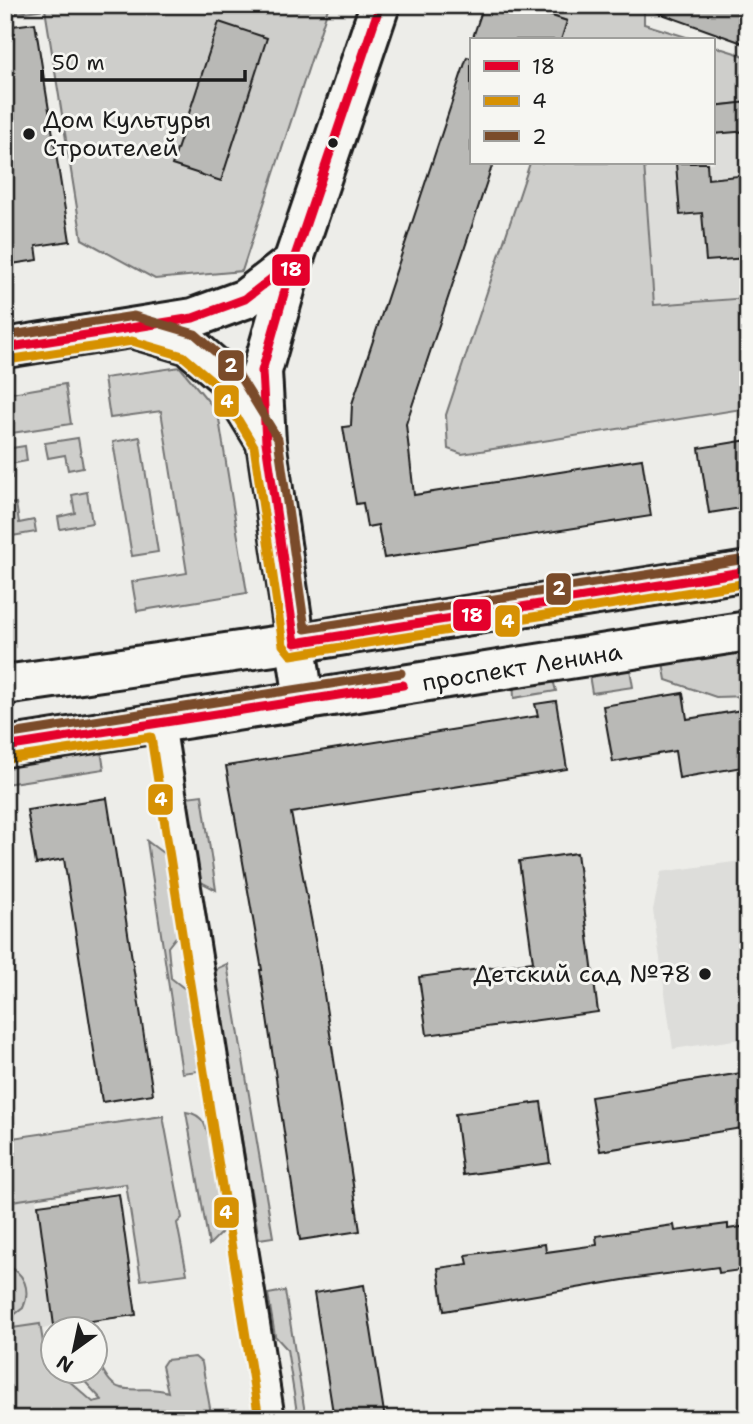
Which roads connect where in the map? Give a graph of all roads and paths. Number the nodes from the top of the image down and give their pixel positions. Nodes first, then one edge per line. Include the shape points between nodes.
1 (380, 5) edge
2 (293, 262) junction
3 (133, 328) junction
4 (5, 348) edge
5 (266, 442) junction
6 (748, 571) edge
7 (748, 631) edge
8 (295, 643) junction
9 (5, 685) edge
10 (304, 700) junction
11 (161, 723) junction
12 (5, 747) edge
13 (271, 1419) edge

1 - 2 main road
2 - 3 main road via 245,299 193,317
2 - 5 main road via 262,371
3 - 4 main road
3 - 5 main road via 189,345 226,377
5 - 8 main road
6 - 8 main road
7 - 10 main road, проспект Ленина
8 - 9 main road
8 - 10 main road
10 - 11 main road, проспект Ленина
11 - 12 main road, проспект Ленина
11 - 13 street

